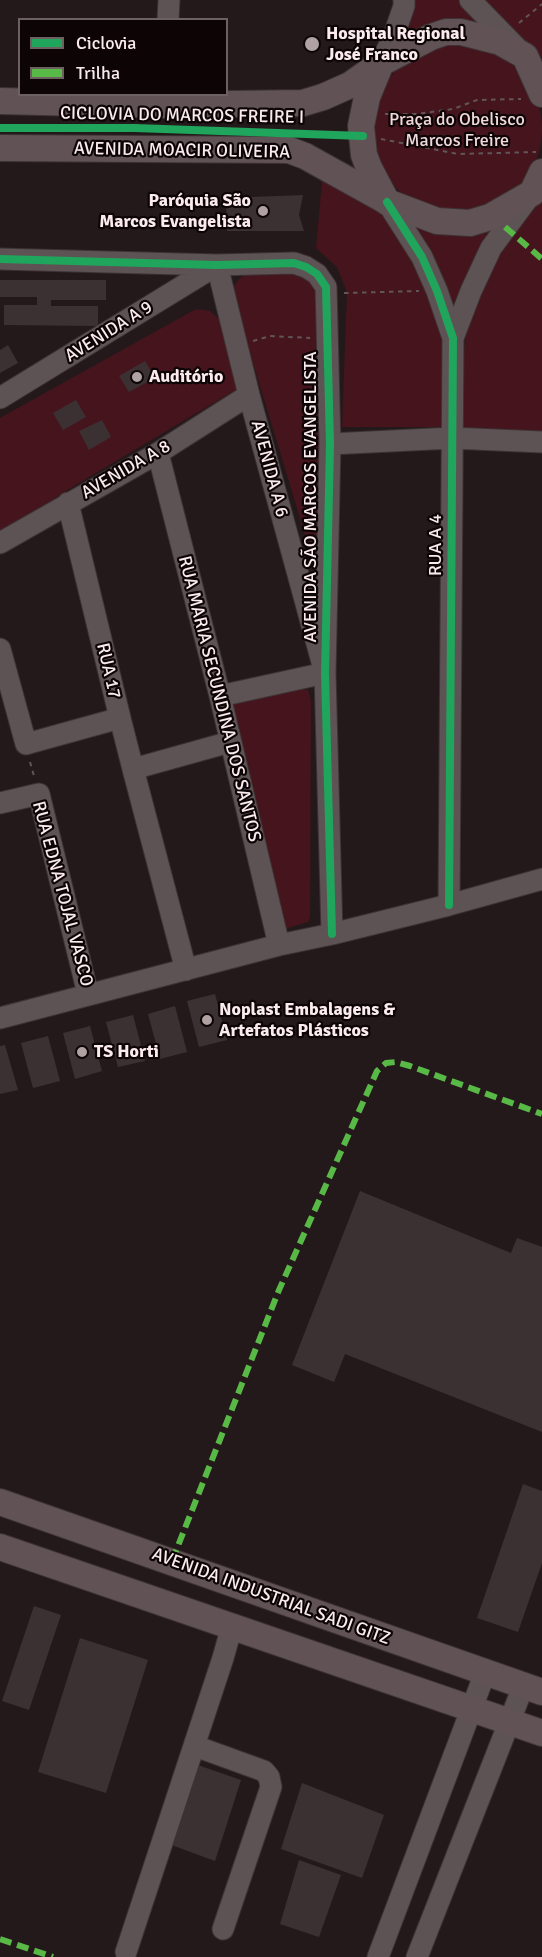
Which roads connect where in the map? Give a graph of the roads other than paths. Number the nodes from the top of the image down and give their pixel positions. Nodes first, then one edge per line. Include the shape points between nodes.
1 (169, 0) edge
2 (404, 0) edge
3 (470, 0) edge
4 (168, 18) edge
5 (534, 60) edge
6 (381, 63) junction
7 (533, 97) edge
8 (0, 100) edge
9 (165, 100) edge
10 (0, 148) edge
11 (538, 185) edge
12 (387, 202) junction
13 (0, 259) edge
14 (217, 265) junction
15 (453, 338) junction
16 (249, 395) junction
17 (0, 398) edge
18 (452, 438) junction
19 (542, 442) edge
20 (330, 444) junction
21 (158, 453) junction
22 (68, 503) junction
23 (0, 543) edge
24 (0, 649) edge
25 (325, 673) junction
26 (220, 696) junction
27 (120, 718) junction
28 (230, 742) junction
29 (133, 769) junction
30 (0, 803) edge
31 (542, 879) edge
32 (449, 905) junction
33 (332, 934) junction
34 (279, 945) junction
35 (186, 970) junction
36 (88, 994) junction
37 (0, 1018) edge
38 (0, 1502) edge
39 (0, 1547) edge
40 (232, 1626) junction
41 (485, 1673) junction
42 (533, 1690) edge
43 (474, 1708) junction
44 (511, 1722) junction
45 (542, 1733) edge
46 (195, 1746) junction
47 (223, 1929) dead end
48 (126, 1952) dead end
49 (378, 1957) edge
50 (417, 1957) edge

1 - 4 street
2 - 6 street
3 - 5 street via 504,36
5 - 6 main road via 500,42 446,32
5 - 7 main road
6 - 9 main road via 350,85 303,103
6 - 12 main road via 362,126 364,155
8 - 9 main road
10 - 12 main road, AVENIDA MOACIR OLIVEIRA via 289,150
11 - 12 main road, AVENIDA MOACIR OLIVEIRA via 490,217 470,223 437,221
11 - 15 street, RUA A 4 via 491,248
12 - 15 street, RUA A 4 via 422,257
13 - 14 street
14 - 16 street, AVENIDA A 6
14 - 17 street, AVENIDA A 9
14 - 20 street, AVENIDA SÃO MARCOS EVANGELISTA via 294,263 317,274 326,287
15 - 18 street, RUA A 4
16 - 21 street, AVENIDA A 8
16 - 25 street, AVENIDA A 6
18 - 19 street
18 - 20 street
18 - 32 street, RUA A 4
20 - 25 street, AVENIDA SÃO MARCOS EVANGELISTA
21 - 22 street, AVENIDA A 8
21 - 26 street, RUA MARIA SECUNDINA DOS SANTOS
22 - 23 street, AVENIDA A 8
22 - 27 street, RUA 17
24 - 27 street, RUA 17 via 26,744
25 - 26 street
25 - 33 street, AVENIDA SÃO MARCOS EVANGELISTA
26 - 28 street, RUA MARIA SECUNDINA DOS SANTOS
27 - 29 street
28 - 29 street
28 - 34 street, RUA MARIA SECUNDINA DOS SANTOS
29 - 35 street
30 - 36 street, RUA EDNA TOJAL VASCO via 39,794
31 - 32 street
32 - 33 street
33 - 34 street
34 - 35 street
35 - 36 street
36 - 37 street
38 - 41 main road, AVENIDA INDUSTRIAL SADI GITZ
39 - 40 main road, AVENIDA INDUSTRIAL SADI GITZ
40 - 43 main road, AVENIDA INDUSTRIAL SADI GITZ
40 - 46 street
41 - 42 main road, AVENIDA INDUSTRIAL SADI GITZ
41 - 43 street
42 - 44 street
43 - 44 main road, AVENIDA INDUSTRIAL SADI GITZ
43 - 49 street
44 - 45 main road, AVENIDA INDUSTRIAL SADI GITZ
44 - 50 street
46 - 47 street via 264,1771 271,1787
46 - 48 street

